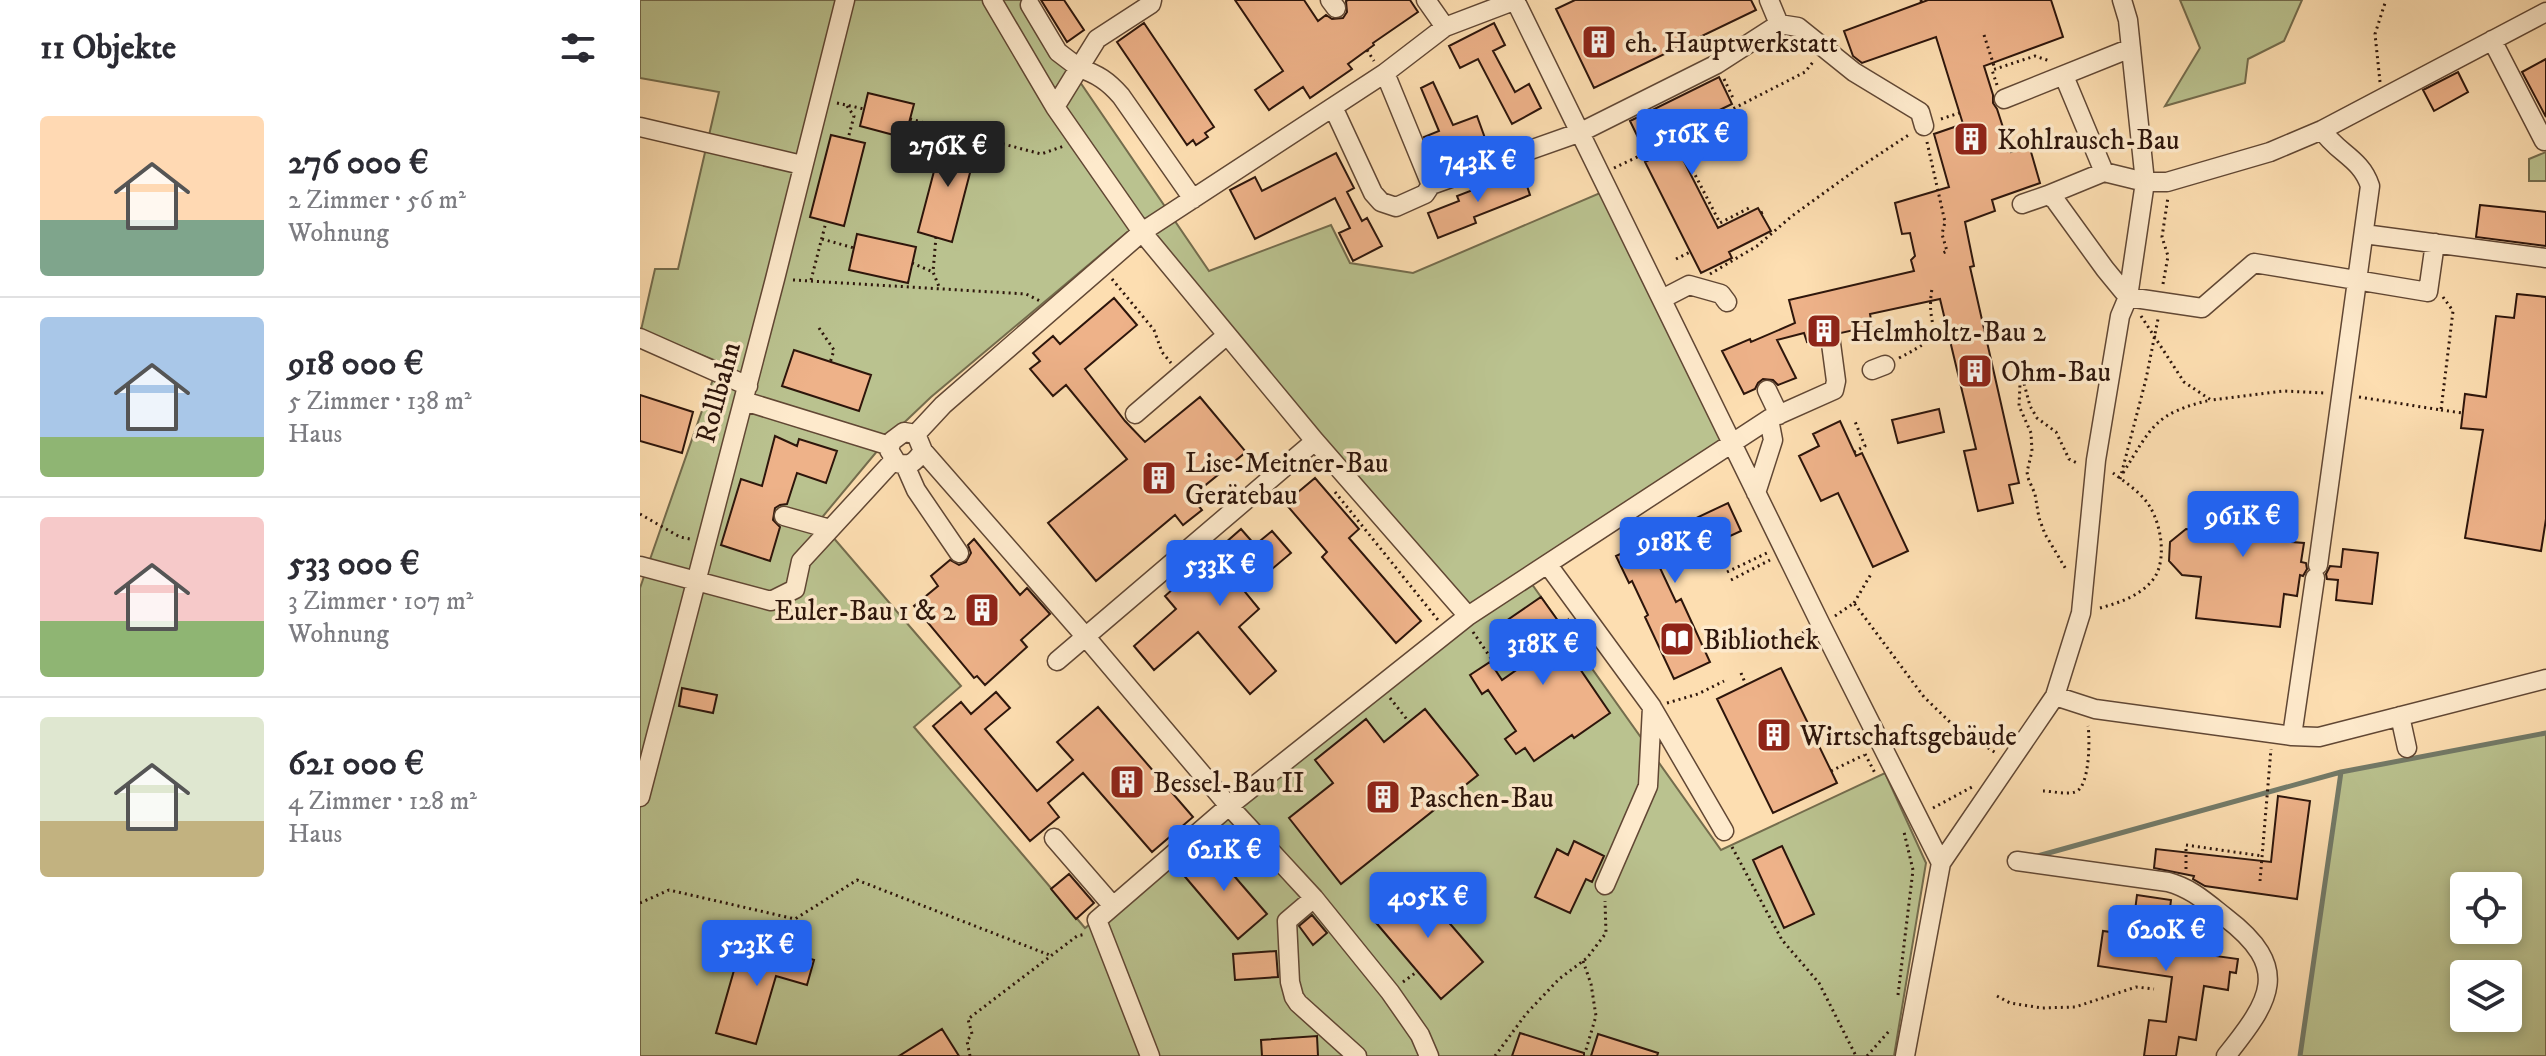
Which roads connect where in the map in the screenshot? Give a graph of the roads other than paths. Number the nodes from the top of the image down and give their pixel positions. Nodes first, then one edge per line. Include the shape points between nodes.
1 (845, 0) edge
2 (992, 0) edge
3 (1152, 0) edge
4 (1426, 0) edge
5 (1515, 0) edge
6 (1769, 0) edge
7 (2122, 0) edge
8 (1030, 5) dead end
9 (2546, 12) edge
10 (1779, 24) junction
11 (1445, 27) junction
12 (2492, 40) junction
13 (2131, 48) junction
14 (1079, 68) junction
15 (1385, 73) junction
16 (2064, 76) junction
17 (2004, 99) dead end
18 (1055, 107) junction
19 (1333, 107) junction
20 (1924, 126) road end
21 (640, 128) edge
22 (2322, 130) junction
23 (1581, 132) junction
24 (2544, 141) edge
25 (802, 165) junction
26 (2104, 172) junction
27 (2145, 182) junction
28 (1431, 185) junction
29 (2048, 195) junction
30 (1193, 199) junction
31 (2022, 204) dead end
32 (1142, 232) junction
33 (2364, 234) junction
34 (2435, 243) junction
35 (2546, 258) edge
36 (2357, 280) junction
37 (2128, 297) junction
38 (1662, 299) junction
39 (1727, 302) dead end
40 (1227, 335) junction
41 (1830, 336) dead end
42 (640, 338) edge
43 (1767, 390) dead end
44 (746, 394) junction
45 (1135, 414) dead end
46 (1774, 417) junction
47 (1315, 441) junction
48 (919, 443) junction
49 (1732, 443) junction
50 (896, 457) junction
51 (1756, 493) junction
52 (784, 516) dead end
53 (830, 529) junction
54 (959, 553) dead end
55 (1548, 565) junction
56 (640, 566) edge
57 (697, 580) junction
58 (1466, 617) junction
59 (1085, 636) junction
60 (1057, 661) dead end
61 (2546, 679) edge
62 (2055, 696) junction
63 (1652, 707) junction
64 (2400, 716) junction
65 (2292, 736) junction
66 (2407, 748) dead end
67 (640, 797) edge
68 (1229, 806) junction
69 (1724, 831) road end
70 (1054, 838) dead end
71 (2017, 861) dead end
72 (1941, 863) junction
73 (1605, 885) road end
74 (1314, 898) junction
75 (1113, 906) junction
76 (1150, 1056) edge
77 (1357, 1056) edge
78 (1429, 1056) edge
79 (1905, 1056) edge
80 (2226, 1056) edge

1 - 25 lane, Rollbahn
2 - 18 lane
3 - 14 lane via 1097,39
4 - 11 lane
5 - 11 lane
5 - 23 lane
6 - 10 lane
7 - 13 lane
8 - 14 lane via 1058,52
9 - 12 lane
10 - 20 lane via 1798,27 1854,72 1920,112
10 - 23 lane via 1717,64
11 - 15 lane
12 - 22 lane
12 - 24 lane
13 - 16 lane
13 - 27 lane
14 - 18 lane
14 - 30 lane via 1107,80 1121,96
15 - 19 lane
15 - 28 lane
16 - 17 lane
16 - 26 lane
18 - 32 lane
19 - 28 lane via 1381,202 1396,207 1425,194
19 - 30 lane
21 - 25 lane
22 - 27 lane via 2270,152 2167,182
22 - 33 lane via 2366,172 2370,186
23 - 28 lane
23 - 38 lane
25 - 44 lane, Rollbahn
26 - 27 lane
26 - 29 lane
27 - 37 lane
29 - 31 lane
29 - 37 lane
30 - 32 lane
32 - 40 lane
32 - 48 lane via 943,405
33 - 34 lane
33 - 36 lane
34 - 35 lane
34 - 36 lane via 2428,292
36 - 37 lane via 2254,263 2202,308
36 - 65 lane
37 - 62 lane via 2090,463 2081,613
38 - 39 lane via 1689,285 1721,294
38 - 49 lane
40 - 45 lane
40 - 47 lane
41 - 46 lane via 1834,390
42 - 44 lane
43 - 46 lane
44 - 50 lane
44 - 57 lane, Rollbahn
46 - 49 lane
46 - 51 lane via 1773,440
47 - 58 lane
47 - 59 lane
48 - 50 lane via 914,463
48 - 50 lane via 904,432 892,441
48 - 59 lane
49 - 51 lane
49 - 55 lane
50 - 53 lane
50 - 54 lane
51 - 72 lane
52 - 53 lane
53 - 57 lane via 801,561 795,589 771,601
55 - 58 lane
55 - 63 lane
56 - 57 lane
57 - 67 lane, Rollbahn
58 - 68 lane
59 - 60 lane
59 - 68 lane
61 - 64 lane
62 - 65 lane via 2095,709
62 - 72 lane
63 - 69 lane
63 - 73 lane via 1648,786
64 - 65 lane via 2319,737
64 - 66 lane
68 - 74 lane
68 - 75 lane
70 - 75 lane
71 - 80 lane via 2185,887 2246,933 2267,965 2267,987 2262,1007
72 - 79 lane
74 - 77 lane via 1287,921 1290,982 1298,1003
74 - 78 lane via 1390,992
75 - 76 lane via 1097,920 1099,931

